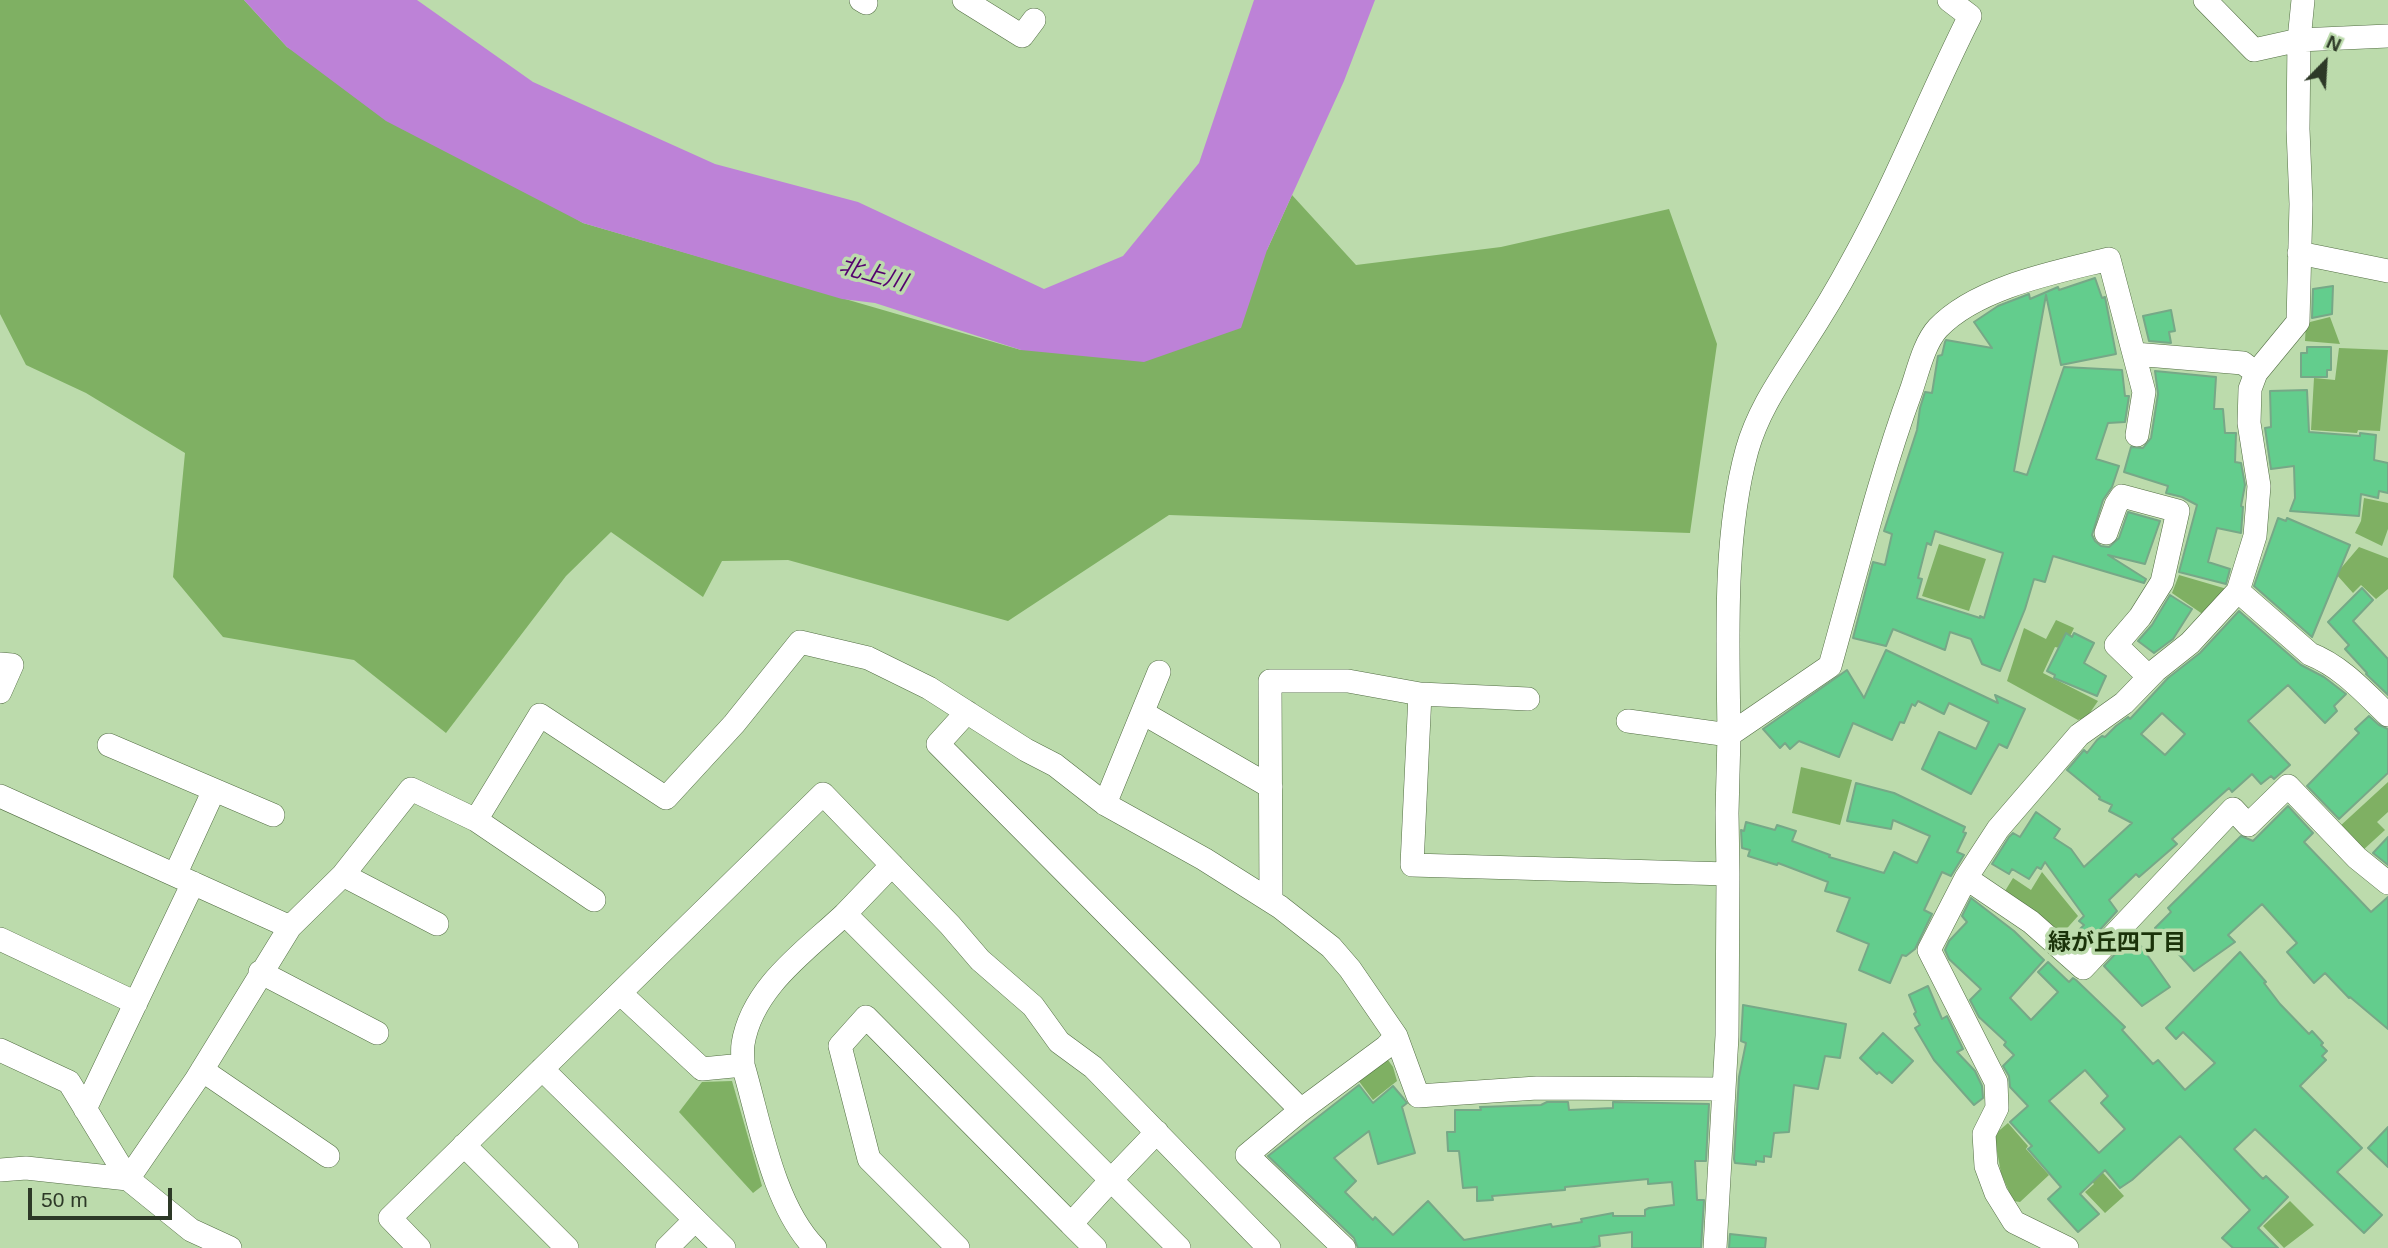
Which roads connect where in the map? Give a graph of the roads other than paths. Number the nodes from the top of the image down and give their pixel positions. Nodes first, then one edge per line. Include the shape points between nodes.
1 (964, 0) edge
2 (1949, 0) edge
3 (2206, 0) edge
4 (2303, 0) edge
5 (1034, 20) dead end
6 (2388, 36) edge
7 (2299, 40) junction
8 (2299, 253) junction
9 (2388, 271) edge
10 (2134, 354) junction
11 (2256, 373) junction
12 (2137, 435) dead end
13 (2106, 533) dead end
14 (2238, 591) junction
15 (0, 664) edge
16 (1159, 672) dead end
17 (2149, 677) junction
18 (0, 692) edge
19 (1420, 694) junction
20 (1528, 699) dead end
21 (967, 712) junction
22 (1143, 713) junction
23 (2388, 715) edge
24 (1628, 720) dead end
25 (1729, 735) junction
26 (109, 745) dead end
27 (1271, 787) junction
28 (214, 790) junction
29 (0, 796) edge
30 (1105, 804) junction
31 (272, 815) dead end
32 (476, 820) junction
33 (892, 865) junction
34 (343, 874) junction
35 (1728, 874) junction
36 (1966, 878) junction
37 (184, 879) junction
38 (2388, 883) edge
39 (594, 900) dead end
40 (1271, 901) junction
41 (845, 914) junction
42 (436, 924) dead end
43 (290, 927) junction
44 (0, 939) edge
45 (260, 972) junction
46 (620, 993) junction
47 (136, 1003) junction
48 (377, 1033) dead end
49 (1396, 1036) junction
50 (0, 1050) edge
51 (743, 1065) junction
52 (542, 1069) junction
53 (202, 1070) junction
54 (1723, 1089) junction
55 (85, 1109) junction
56 (1301, 1110) junction
57 (1157, 1132) junction
58 (464, 1145) junction
59 (328, 1156) dead end
60 (0, 1170) edge
61 (128, 1179) junction
62 (1111, 1180) junction
63 (695, 1220) junction
64 (1071, 1224) junction
65 (199, 1242) edge
66 (230, 1248) edge
67 (419, 1248) edge
68 (567, 1248) edge
69 (667, 1248) edge
70 (724, 1248) edge
71 (815, 1248) edge
72 (958, 1248) edge
73 (1095, 1248) edge
74 (1179, 1248) edge
75 (1269, 1248) edge
76 (1344, 1248) edge
77 (1716, 1248) edge
78 (2067, 1248) edge

1 - 5 street via 1022,36
2 - 25 street via 1970,16 1894,183 1819,319 1765,402 1748,449 1735,508 1727,625
3 - 7 street via 2254,50
4 - 7 street
6 - 7 street
7 - 8 street
8 - 9 street
8 - 11 street via 2298,322
10 - 11 street via 2243,363
10 - 12 street via 2144,392
10 - 25 street via 2109,259 1992,293 1937,328 1894,437 1830,666
11 - 14 street via 2250,389 2249,423 2258,509
13 - 17 street via 2122,496 2178,511 2162,582 2116,645
14 - 17 street via 2190,643
14 - 23 street
15 - 18 street via 12,665
16 - 22 street
17 - 36 street via 2124,703 2079,735 1998,829
19 - 20 street
19 - 27 street via 1348,681 1270,681
19 - 35 street via 1412,865
21 - 30 street via 1055,765
21 - 32 street via 868,658 800,642 666,798 540,715
21 - 56 street via 938,744
22 - 27 street
22 - 30 street
24 - 25 street
25 - 35 street
26 - 28 street
27 - 40 street
28 - 31 street
28 - 37 street
29 - 37 street
30 - 40 street
32 - 34 street via 411,789
32 - 39 street
33 - 41 street
33 - 46 street via 823,794
33 - 57 street via 980,960 1033,1006 1059,1042 1093,1067
34 - 42 street
34 - 43 street
35 - 54 street
36 - 38 street via 2031,922 2083,968 2233,808 2248,825 2288,786 2357,858
36 - 78 street via 1929,950 1996,1082 1997,1108 1984,1134 1986,1166 2014,1222
37 - 43 street
37 - 47 street
40 - 49 street via 1331,947
41 - 51 street via 776,979 755,1008 743,1044
41 - 62 street
43 - 45 street
44 - 47 street
45 - 48 street
45 - 53 street
46 - 51 street via 702,1069
46 - 52 street
47 - 55 street
49 - 54 street via 1418,1096 1537,1088
49 - 56 street
50 - 55 street via 69,1082
51 - 71 street via 781,1198 801,1234
52 - 58 street
52 - 63 street
53 - 59 street
53 - 61 street
54 - 77 street
55 - 61 street
56 - 76 street via 1247,1155
57 - 62 street
57 - 75 street
58 - 67 street via 390,1218
58 - 68 street
60 - 61 street via 26,1168
61 - 65 street
62 - 64 street
62 - 74 street
63 - 69 street
63 - 70 street
64 - 72 street via 866,1017 840,1046 869,1159
64 - 73 street
65 - 66 street

